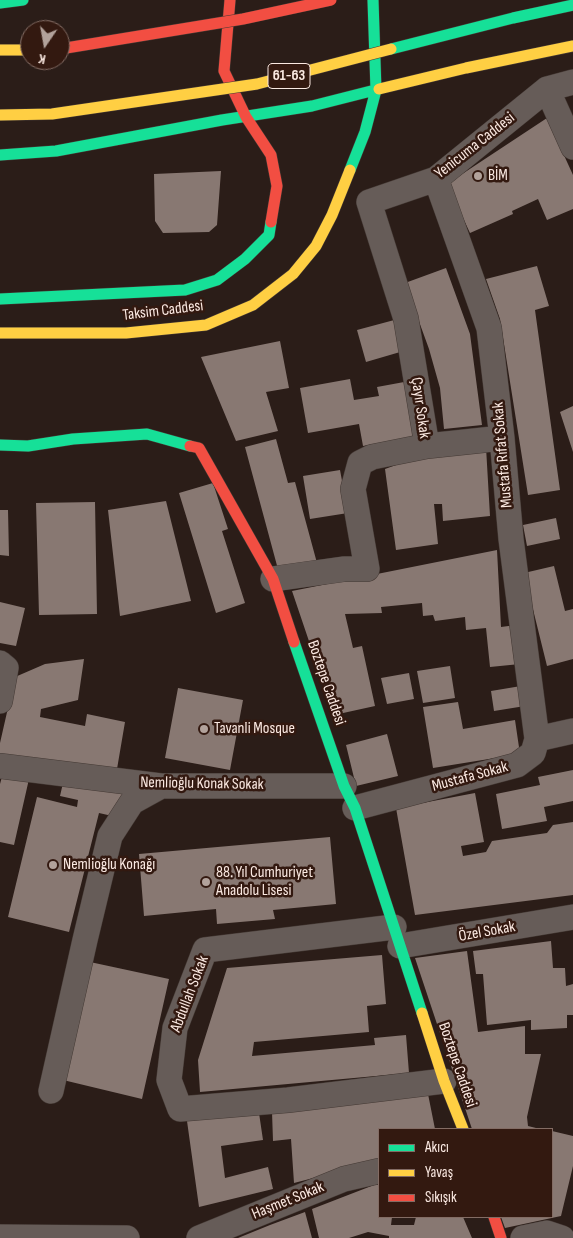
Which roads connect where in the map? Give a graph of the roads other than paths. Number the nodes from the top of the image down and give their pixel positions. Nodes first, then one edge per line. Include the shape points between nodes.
1 (23, 0) edge
2 (230, 0) edge
3 (331, 0) edge
4 (373, 0) edge
5 (0, 3) edge
6 (573, 5) edge
7 (573, 46) edge
8 (70, 47) edge
9 (0, 50) edge
10 (20, 50) edge
11 (573, 82) edge
12 (547, 89) junction
13 (376, 90) junction
14 (0, 115) edge
15 (246, 117) junction
16 (573, 147) edge
17 (0, 155) edge
18 (436, 179) junction
19 (369, 202) joint
20 (0, 299) edge
21 (0, 333) edge
22 (502, 438) junction
23 (0, 445) edge
24 (427, 446) junction
25 (272, 579) junction
26 (0, 663) edge
27 (0, 701) edge
28 (573, 731) edge
29 (537, 740) junction
30 (0, 766) edge
31 (161, 786) junction
32 (344, 786) junction
33 (355, 808) junction
34 (573, 917) edge
35 (397, 937) junction
36 (444, 1081) junction
37 (51, 1091) dead end
38 (463, 1128) edge
39 (378, 1171) edge
40 (494, 1218) edge
41 (0, 1237) edge
42 (127, 1238) edge
43 (199, 1238) edge
44 (501, 1238) edge
45 (523, 1238) edge
46 (562, 1238) edge

1 - 5 street
2 - 15 street via 224,71
3 - 8 street, bridge via 243,19
4 - 13 street, Taksim Caddesi
6 - 14 street, 61-63, bridge via 257,84 52,114
7 - 13 street, 61-63
9 - 10 street
11 - 12 street
12 - 16 street
12 - 18 street, Yenicuma Caddesi
13 - 15 street, 61-63 via 312,106
13 - 21 street, Taksim Caddesi via 361,141 332,216 316,246 292,274 253,305 197,326 126,333
15 - 17 street, 61-63 via 56,151
15 - 20 street via 271,155 277,186 269,235 218,280 185,290
18 - 19 street, Yenicuma Caddesi
18 - 22 street, Mustafa Rıfat Sokak via 489,328
19 - 24 street, Çayır Sokak via 406,319
22 - 24 street
22 - 29 street, Mustafa Rıfat Sokak via 510,538
23 - 25 street, Boztepe Caddesi via 28,446 147,434 199,448
24 - 25 street, Çayır Sokak via 372,457 360,463 353,489 378,566
25 - 32 street, Boztepe Caddesi
26 - 27 street via 6,668
28 - 29 street
29 - 33 street, Mustafa Sokak via 533,753 517,765
30 - 31 street, Nemlioğlu Konak Sokak
31 - 32 street, Nemlioğlu Konak Sokak
31 - 37 street via 132,802 110,836
32 - 33 street, Boztepe Caddesi
33 - 35 street, Boztepe Caddesi
34 - 35 street, Özel Sokak
35 - 36 street, Boztepe Caddesi
35 - 36 street, Abdullah Sokak via 205,950 175,1028 169,1080 180,1109
36 - 38 street, Boztepe Caddesi
39 - 43 street, Haşmet Sokak via 344,1179
40 - 44 street
41 - 42 street
45 - 46 street via 547,1233

